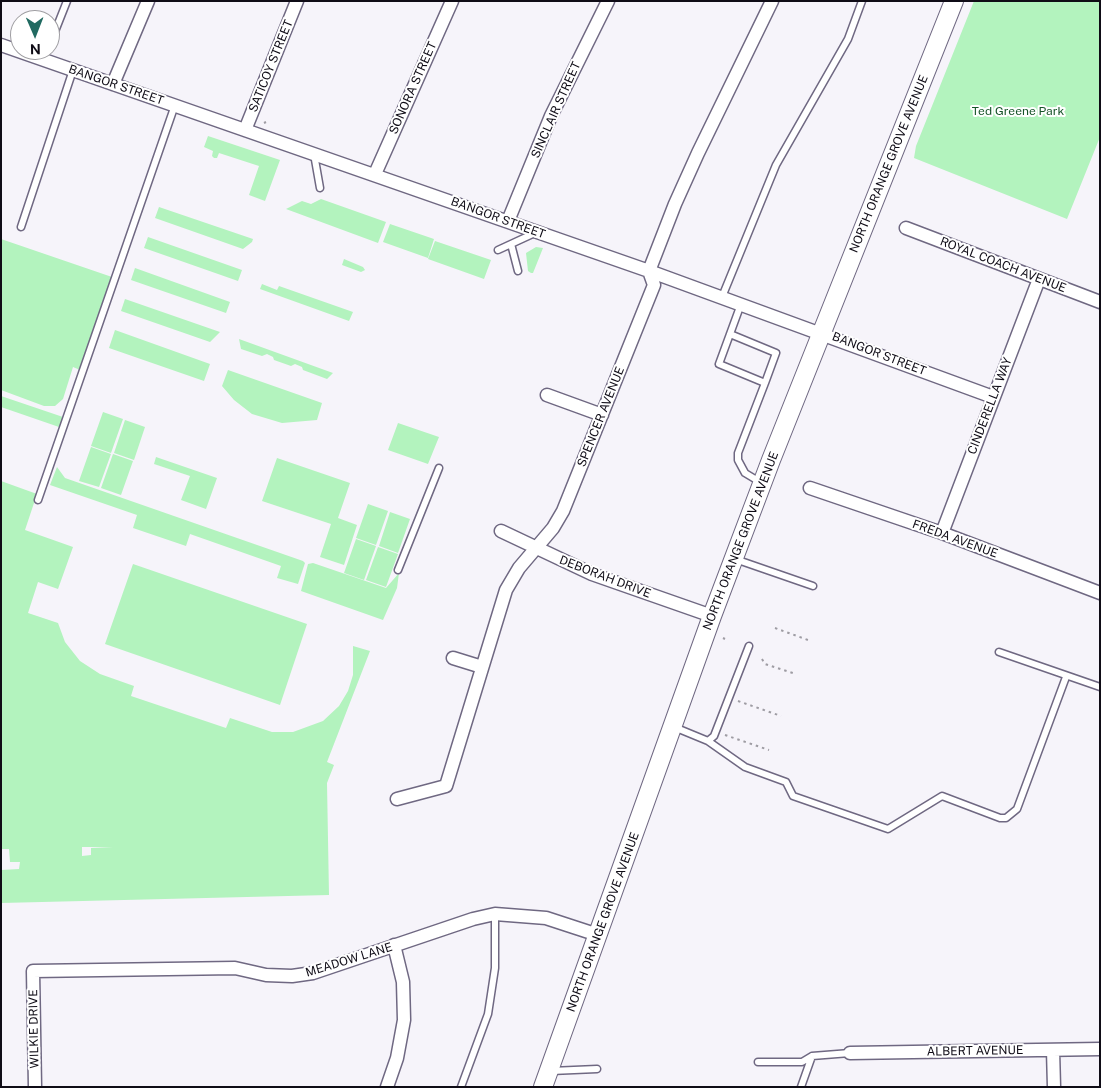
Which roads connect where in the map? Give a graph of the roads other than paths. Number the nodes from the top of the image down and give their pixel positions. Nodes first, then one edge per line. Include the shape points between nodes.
1 (67, 1) edge
2 (148, 1) edge
3 (297, 1) edge
4 (452, 1) edge
5 (608, 1) edge
6 (772, 1) edge
7 (862, 1) edge
8 (954, 1) edge
9 (60, 19) edge
10 (1, 45) edge
11 (73, 70) junction
12 (113, 84) junction
13 (175, 106) junction
14 (245, 130) junction
15 (313, 153) junction
16 (375, 174) junction
17 (320, 188) dead end
18 (508, 221) junction
19 (21, 227) dead end
20 (906, 228) dead end
21 (538, 232) junction
22 (511, 244) junction
23 (498, 250) dead end
24 (518, 271) dead end
25 (650, 271) junction
26 (1039, 279) junction
27 (722, 297) junction
28 (1100, 302) edge
29 (742, 304) junction
30 (822, 333) junction
31 (730, 334) junction
32 (765, 383) junction
33 (547, 395) dead end
34 (993, 397) junction
35 (602, 415) junction
36 (439, 468) dead end
37 (762, 484) junction
38 (810, 488) dead end
39 (38, 500) dead end
40 (501, 531) dead end
41 (942, 533) junction
42 (535, 548) junction
43 (734, 559) junction
44 (398, 570) dead end
45 (813, 586) dead end
46 (1100, 592) edge
47 (712, 616) junction
48 (749, 646) dead end
49 (999, 652) dead end
50 (453, 658) dead end
51 (482, 667) junction
52 (1066, 677) junction
53 (1100, 687) edge
54 (673, 726) junction
55 (708, 741) junction
56 (397, 799) dead end
57 (495, 914) junction
58 (598, 935) junction
59 (394, 945) junction
60 (33, 971) joint
61 (1100, 1049) edge
62 (1053, 1050) junction
63 (850, 1053) joint
64 (812, 1056) junction
65 (758, 1062) dead end
66 (597, 1069) dead end
67 (546, 1079) edge
68 (35, 1087) edge
69 (387, 1087) edge
70 (462, 1087) edge
71 (801, 1087) edge
72 (1054, 1087) edge

1 - 9 lane
2 - 12 street
3 - 14 street, SATICOY STREET
4 - 16 street, SONORA STREET
5 - 18 street, SINCLAIR STREET via 551,116
6 - 25 street, SPENCER AVENUE via 698,152
7 - 27 lane via 848,39 776,165
8 - 30 main road, NORTH ORANGE GROVE AVENUE
10 - 11 street, BANGOR STREET via 45,57
11 - 12 street, BANGOR STREET
11 - 19 lane
12 - 13 street, BANGOR STREET
13 - 14 street, BANGOR STREET
13 - 39 lane
14 - 15 street, BANGOR STREET
15 - 16 street, BANGOR STREET
15 - 17 lane
16 - 18 street, BANGOR STREET
18 - 21 street, BANGOR STREET
20 - 26 street, ROYAL COACH AVENUE
21 - 22 lane
21 - 25 street, BANGOR STREET
22 - 23 lane
22 - 24 lane
25 - 27 street, BANGOR STREET
25 - 35 street, SPENCER AVENUE via 654,284
26 - 28 street, ROYAL COACH AVENUE
26 - 34 street, CINDERELLA WAY
27 - 29 street, BANGOR STREET
29 - 30 street, BANGOR STREET
29 - 31 lane
30 - 34 street, BANGOR STREET
30 - 37 main road, NORTH ORANGE GROVE AVENUE
31 - 32 lane via 719,364
31 - 32 lane via 776,353
32 - 37 lane via 738,453 745,472
33 - 35 street
34 - 41 street, CINDERELLA WAY
35 - 42 street, SPENCER AVENUE via 563,511
36 - 44 lane
37 - 43 main road, NORTH ORANGE GROVE AVENUE
38 - 41 street, FREDA AVENUE
40 - 42 street, DEBORAH DRIVE
41 - 46 street, FREDA AVENUE
42 - 47 street, DEBORAH DRIVE via 592,574
42 - 51 street, SPENCER AVENUE via 506,590
43 - 45 lane
43 - 47 main road, NORTH ORANGE GROVE AVENUE
47 - 54 main road, NORTH ORANGE GROVE AVENUE
48 - 55 lane via 714,736
49 - 52 lane
50 - 51 street
51 - 56 street, SPENCER AVENUE via 446,786
52 - 53 lane
52 - 55 lane via 1017,809 1006,818 942,796 888,830 792,796 786,782 744,767
54 - 55 lane
54 - 58 main road, NORTH ORANGE GROVE AVENUE
57 - 58 street, MEADOW LANE via 546,918
57 - 59 street, MEADOW LANE
57 - 70 lane via 488,1014
58 - 67 main road, NORTH ORANGE GROVE AVENUE
59 - 60 street, MEADOW LANE via 313,973 292,976 266,975 234,968
59 - 69 street via 403,982 404,1020 398,1058
60 - 68 street, WILKIE DRIVE
61 - 62 street, ALBERT AVENUE
62 - 63 street, ALBERT AVENUE
62 - 72 street
63 - 64 lane
64 - 65 lane via 802,1062
64 - 71 lane
66 - 67 lane

